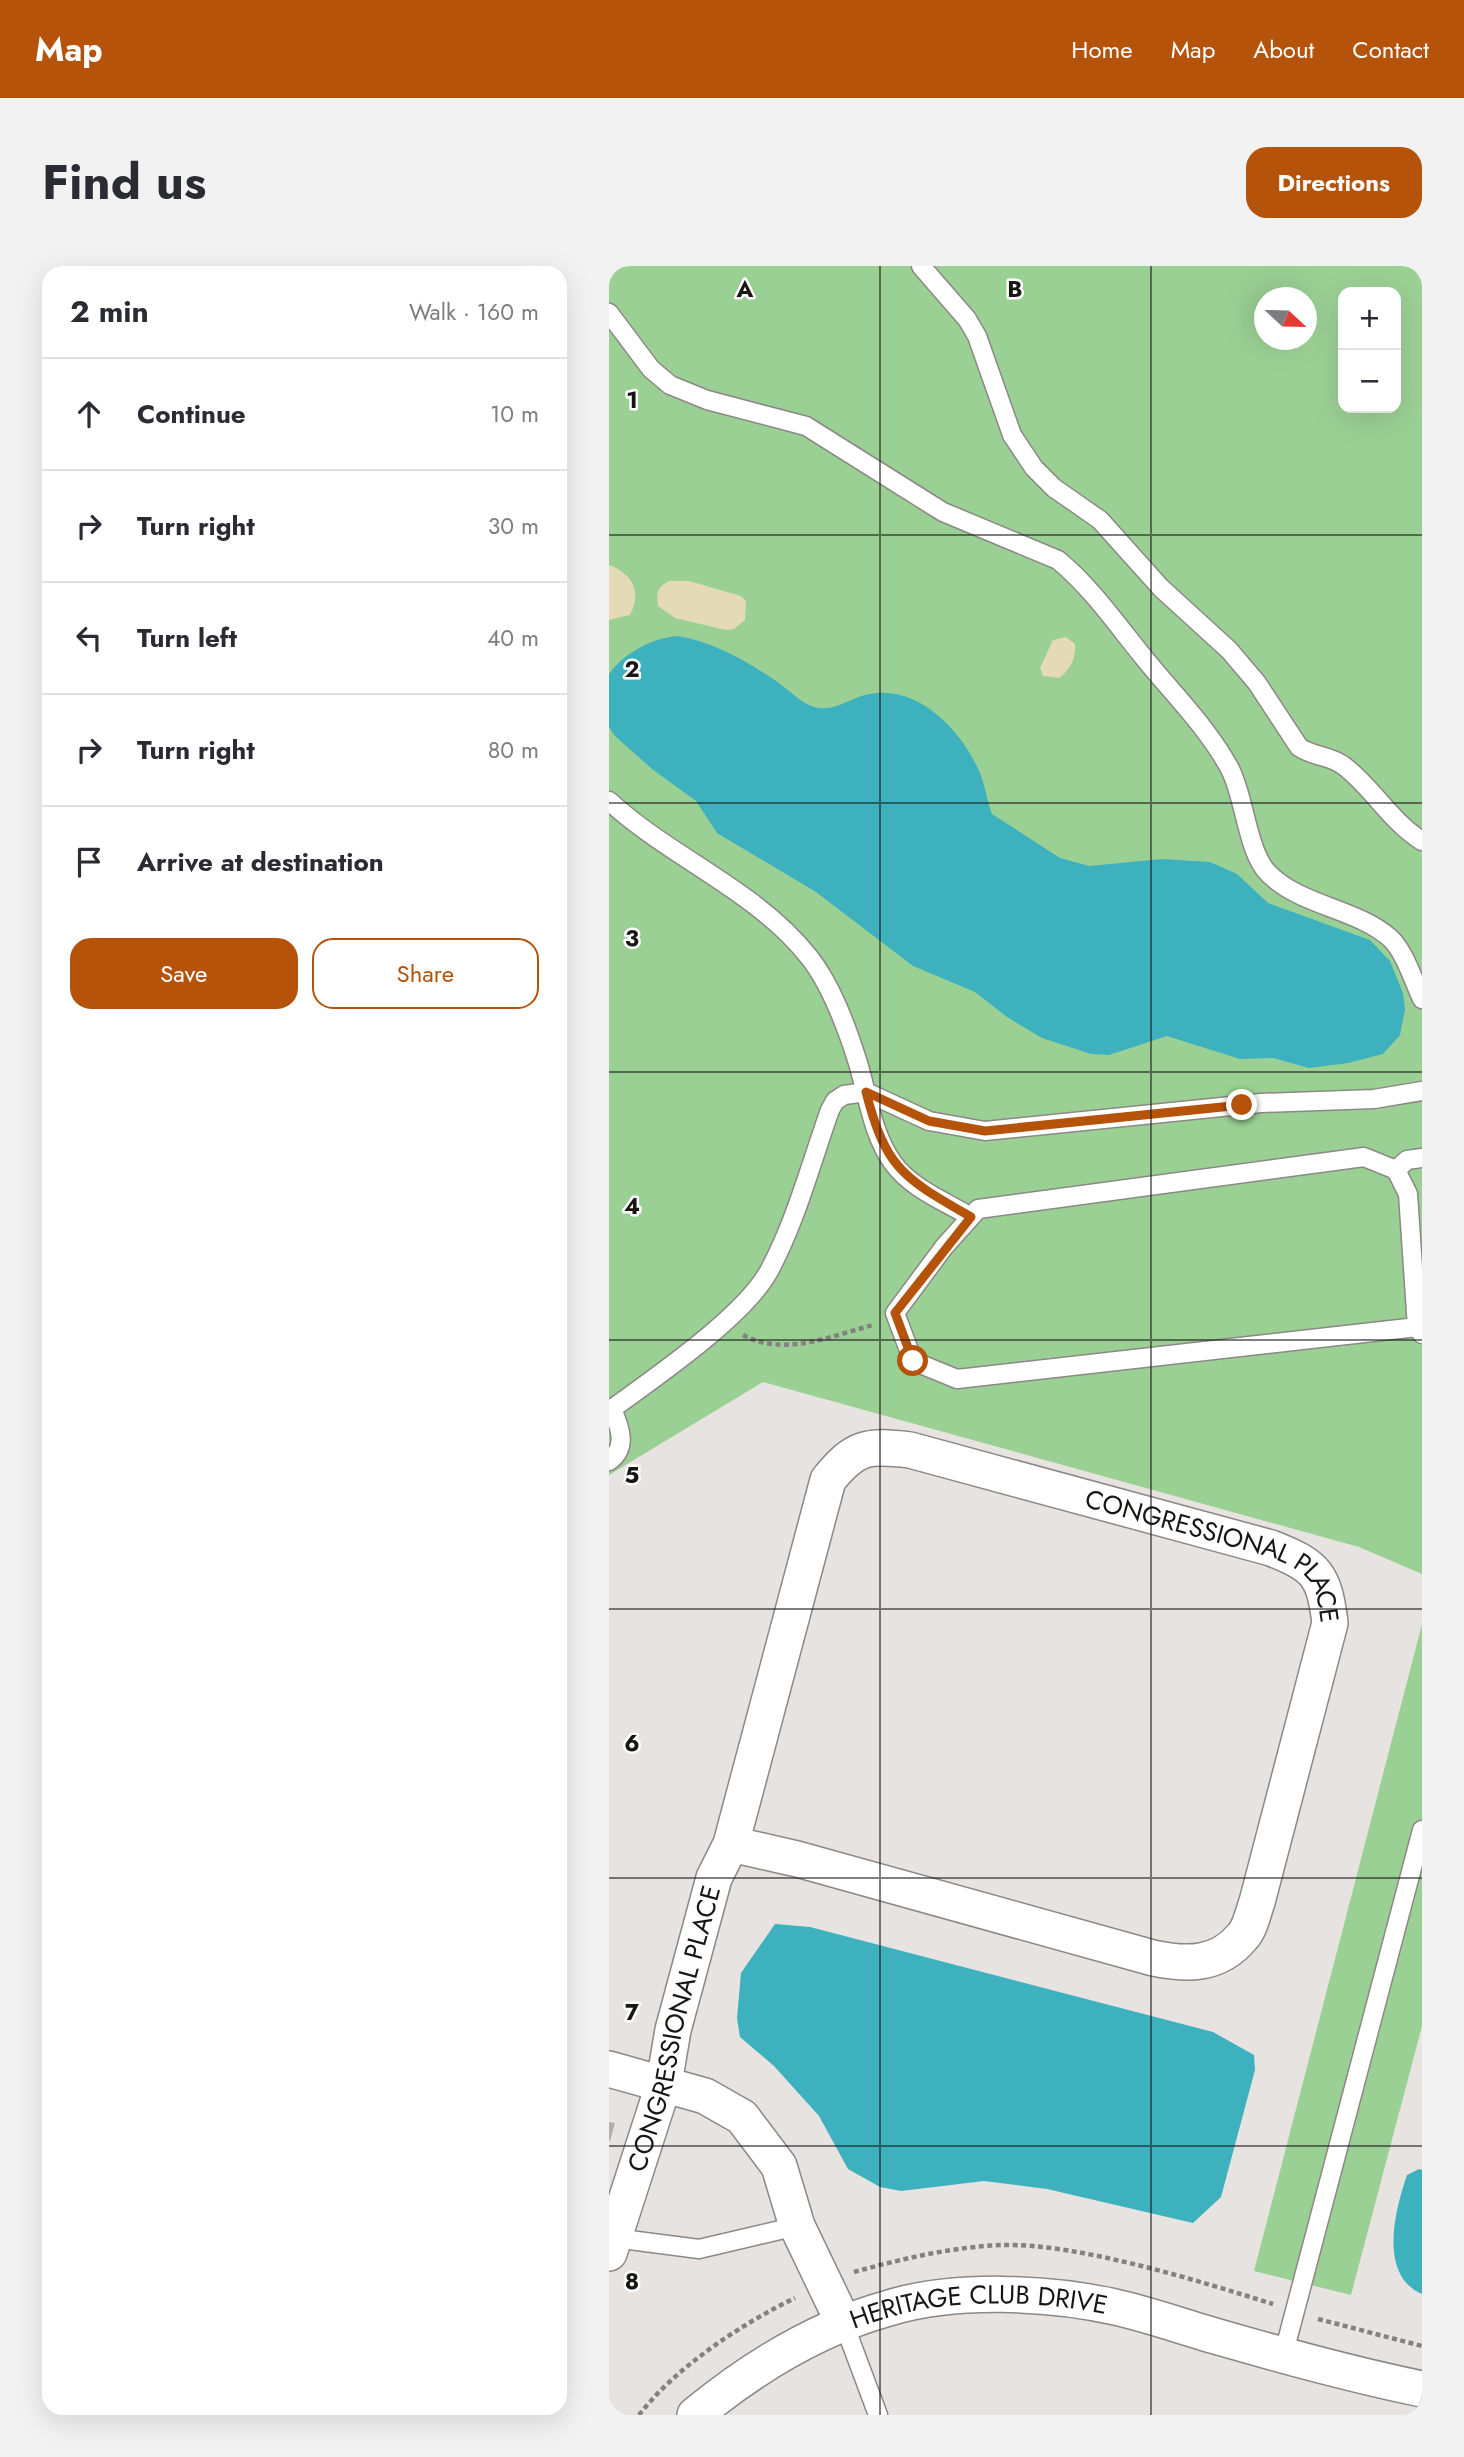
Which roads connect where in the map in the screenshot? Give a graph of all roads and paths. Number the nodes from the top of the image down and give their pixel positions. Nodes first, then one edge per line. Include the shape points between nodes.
1 (921, 266) edge
2 (609, 313) edge
3 (609, 801) edge
4 (1422, 841) edge
5 (1422, 999) edge
6 (1422, 1091) edge
7 (866, 1092) junction
8 (1422, 1158) edge
9 (1396, 1170) junction
10 (971, 1217) junction
11 (727, 1321) junction
12 (898, 1321) junction
13 (1420, 1331) edge
14 (610, 1410) edge
15 (609, 1461) edge
16 (1422, 1830) edge
17 (731, 1844) junction
18 (609, 2069) edge
19 (664, 2083) junction
20 (797, 2226) junction
21 (612, 2245) edge
22 (844, 2325) junction
23 (1283, 2356) junction
24 (1422, 2389) edge
25 (695, 2415) edge
26 (878, 2415) edge

1 - 4 lane via 977,336 1012,435 1034,468 1100,520 1161,588 1229,650 1257,682 1299,747 1345,767 1394,820
2 - 5 lane via 651,369 670,385 690,395 806,426 943,512 1048,555 1068,568 1105,607 1220,751 1241,795 1266,871 1293,890 1391,939
3 - 7 lane via 756,907 809,957 843,1023
6 - 7 lane via 1384,1098 1261,1103 985,1131 929,1121
7 - 10 lane via 892,1162 924,1190
7 - 11 lane via 835,1101 769,1271
8 - 9 lane via 1407,1160
9 - 10 lane via 1364,1157 978,1209
9 - 13 lane via 1408,1194
10 - 12 lane via 895,1313
11 - 12 path via 758,1342 786,1346
11 - 14 lane
12 - 13 lane via 913,1361 957,1378
14 - 15 lane via 621,1435 617,1455
16 - 23 lane
17 - 17 street, CONGRESSIONAL PLACE via 828,1480 846,1458 877,1446 909,1450 1272,1548 1304,1561 1326,1589 1330,1623 1257,1902 1243,1937 1214,1959 1183,1965 1153,1958
17 - 19 street, CONGRESSIONAL PLACE via 713,1878 673,2029
18 - 19 street
19 - 20 street via 705,2096 743,2117 779,2166
19 - 21 street, CONGRESSIONAL PLACE
20 - 21 lane via 699,2249
20 - 22 street
22 - 23 street, HERITAGE CLUB DRIVE via 890,2307 1006,2295 1115,2307
22 - 25 street, HERITAGE CLUB DRIVE via 781,2354
22 - 26 lane
23 - 24 street, HERITAGE CLUB DRIVE

